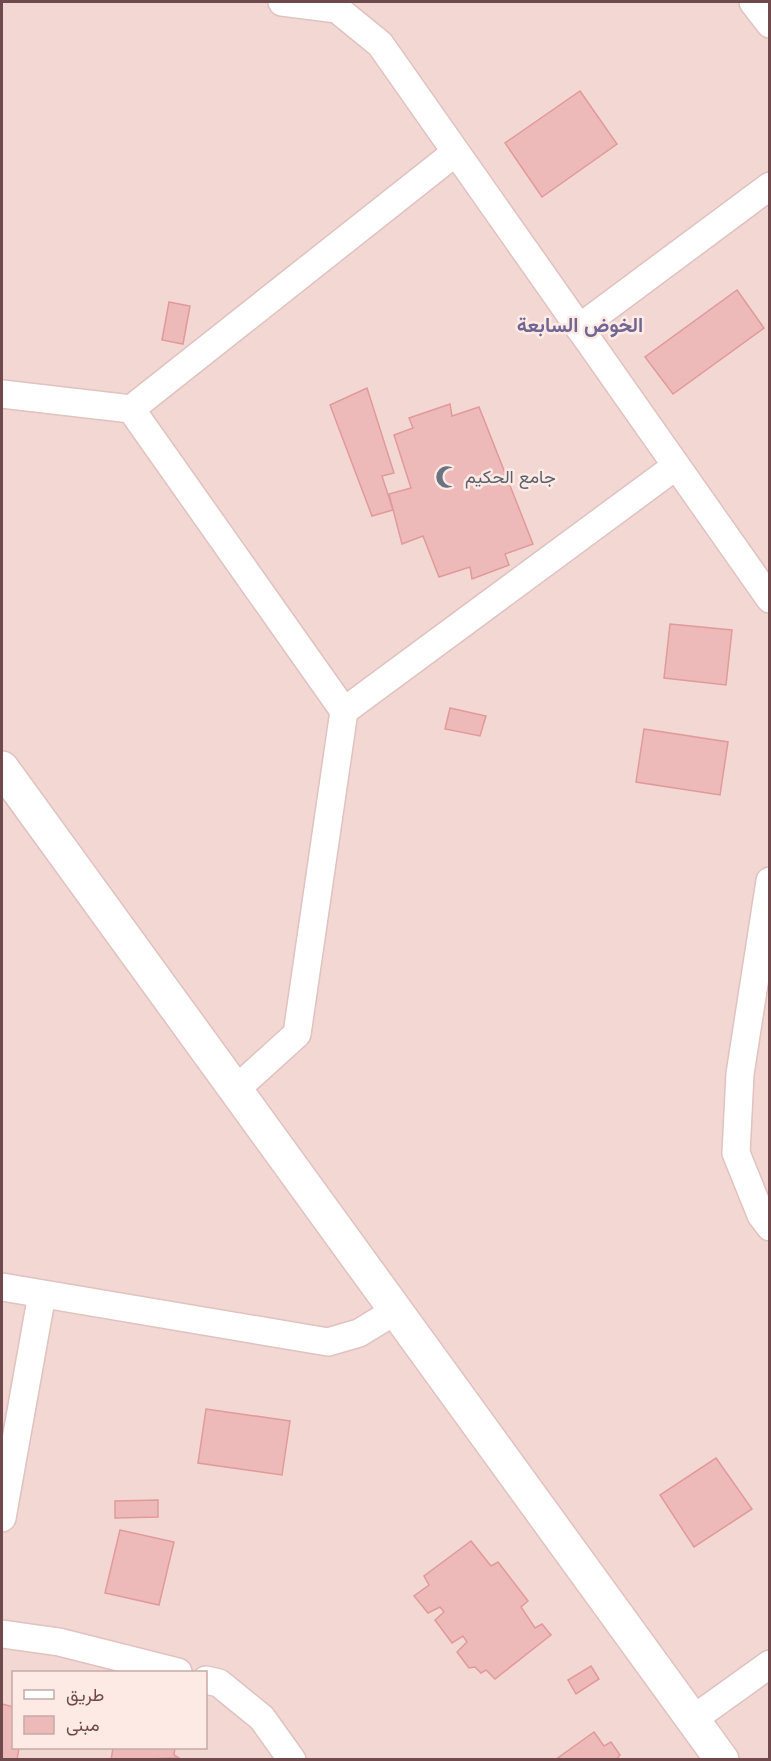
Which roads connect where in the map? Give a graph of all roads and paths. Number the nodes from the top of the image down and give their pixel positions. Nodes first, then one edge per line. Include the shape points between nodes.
1 (282, 2) edge
2 (753, 2) edge
3 (770, 24) edge
4 (456, 152) junction
5 (770, 186) edge
6 (579, 328) junction
7 (2, 394) edge
8 (131, 409) junction
9 (676, 466) junction
10 (770, 599) edge
11 (344, 711) junction
12 (2, 768) edge
13 (770, 881) edge
14 (234, 1091) junction
15 (770, 1227) edge
16 (2, 1287) edge
17 (42, 1294) junction
18 (395, 1311) junction
19 (2, 1518) edge
20 (2, 1634) edge
21 (770, 1664) edge
22 (174, 1671) edge
23 (207, 1680) edge
24 (692, 1720) junction
25 (292, 1760) edge
26 (722, 1760) edge

1 - 4 street via 337,9 380,44
2 - 3 street
4 - 6 street
4 - 8 street
5 - 6 street
6 - 9 street
7 - 8 street
8 - 11 street
9 - 10 street
9 - 11 street
11 - 14 street via 297,1034
12 - 14 street
13 - 15 street via 740,1074 736,1153 760,1215
14 - 18 street
16 - 17 street
17 - 18 street via 328,1342 358,1333
17 - 19 street
18 - 24 street
20 - 22 street via 58,1642
21 - 24 street
23 - 25 street via 219,1683 262,1718
24 - 26 street

